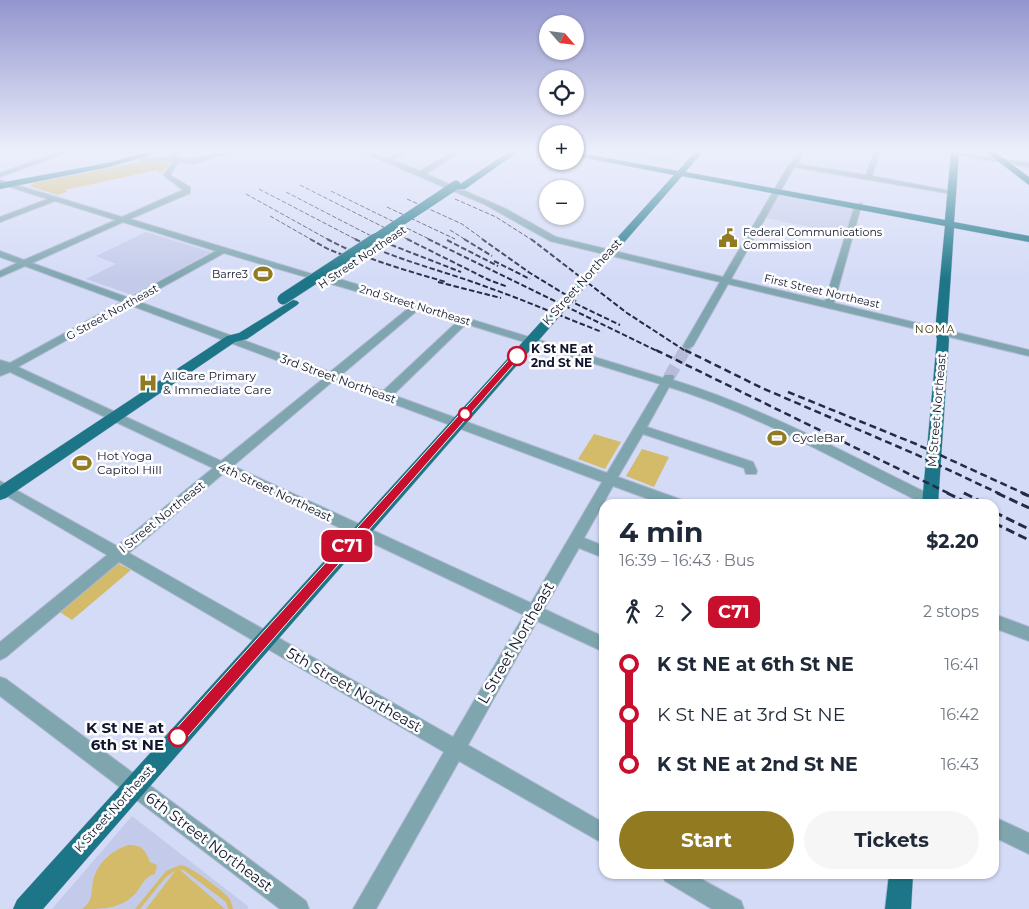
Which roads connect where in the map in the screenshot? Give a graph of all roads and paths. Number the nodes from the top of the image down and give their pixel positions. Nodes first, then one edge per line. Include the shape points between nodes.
1 (40, 194) edge
2 (178, 194) edge
3 (446, 194) edge
4 (466, 194) edge
5 (660, 194) edge
6 (775, 194) edge
7 (800, 194) edge
8 (952, 194) edge
9 (54, 199) junction
10 (859, 206) junction
11 (0, 220) edge
12 (122, 220) junction
13 (950, 223) junction
14 (1029, 237) edge
15 (224, 250) junction
16 (609, 253) junction
17 (0, 254) edge
18 (25, 263) junction
19 (0, 274) edge
20 (726, 281) junction
21 (130, 302) junction
22 (829, 305) junction
23 (417, 306) junction
24 (465, 320) junction
25 (941, 332) junction
26 (231, 339) junction
27 (530, 341) junction
28 (688, 346) tunnel mouth
29 (1029, 354) edge
30 (3, 368) edge
31 (332, 377) junction
32 (668, 380) junction
33 (385, 396) junction
34 (115, 417) junction
35 (457, 423) junction
36 (640, 429) junction
37 (223, 468) junction
38 (751, 470) dead end
39 (611, 479) junction
40 (2, 490) edge
41 (599, 499) edge
42 (599, 499) edge
43 (664, 499) edge
44 (922, 499) edge
45 (930, 499) edge
46 (360, 531) junction
47 (575, 540) junction
48 (599, 550) edge
49 (118, 554) junction
50 (533, 612) junction
51 (999, 623) edge
52 (1029, 634) edge
53 (266, 639) junction
54 (599, 643) edge
55 (0, 652) edge
56 (0, 685) edge
57 (456, 749) junction
58 (135, 786) junction
59 (999, 829) edge
60 (599, 831) edge
61 (1029, 844) edge
62 (681, 879) edge
63 (901, 879) edge
64 (26, 909) edge
65 (298, 909) edge
66 (364, 909) edge
67 (733, 909) edge
68 (898, 909) edge

1 - 9 street, 2nd Street Northeast
2 - 12 street
3 - 26 main road, H Street Northeast via 288,301 243,336
4 - 16 street, First Street Northeast via 504,211 544,236
5 - 16 main road, K Street Northeast
6 - 20 street
7 - 10 main road
8 - 13 main road, M Street Northeast
9 - 11 street
9 - 12 street, 2nd Street Northeast
10 - 13 main road
10 - 22 street
12 - 15 street, 2nd Street Northeast
12 - 18 street
13 - 14 main road
13 - 25 main road, M Street Northeast
15 - 21 street, G Street Northeast
15 - 23 street, 2nd Street Northeast
16 - 20 street, First Street Northeast
16 - 27 main road, K Street Northeast
17 - 18 street, 3rd Street Northeast
18 - 19 street
18 - 21 street, 3rd Street Northeast
20 - 22 street, First Street Northeast
20 - 28 street
21 - 26 street, 3rd Street Northeast
21 - 30 street, G Street Northeast
22 - 25 street, First Street Northeast
23 - 24 street, 2nd Street Northeast
23 - 31 street, I Street Northeast
24 - 27 street, 2nd Street Northeast
24 - 33 street
25 - 29 street, First Street Northeast
25 - 45 main road, M Street Northeast
26 - 31 street, 3rd Street Northeast
26 - 34 main road, H Street Northeast
27 - 32 street, 2nd Street Northeast
27 - 35 main road, K Street Northeast
30 - 34 street, 4th Street Northeast
31 - 33 street, 3rd Street Northeast
31 - 37 street, I Street Northeast
32 - 36 street, L Street Northeast
32 - 44 street, 2nd Street Northeast via 769,421
33 - 35 street, 3rd Street Northeast
34 - 37 street, 4th Street Northeast
34 - 40 main road, H Street Northeast
35 - 39 street, 3rd Street Northeast
35 - 46 main road, K Street Northeast
36 - 38 street via 750,466
36 - 39 street, L Street Northeast
37 - 46 street, 4th Street Northeast
37 - 49 street, I Street Northeast
39 - 41 street, L Street Northeast
39 - 43 street, 3rd Street Northeast
40 - 49 street, 5th Street Northeast
42 - 47 street, L Street Northeast
46 - 50 street, 4th Street Northeast
46 - 53 main road, K Street Northeast
47 - 48 street
47 - 50 street, L Street Northeast
49 - 53 street, 5th Street Northeast
49 - 55 street, I Street Northeast
50 - 54 street, 4th Street Northeast
50 - 57 street, L Street Northeast
51 - 52 street
53 - 57 street, 5th Street Northeast
53 - 58 main road, K Street Northeast
56 - 58 street, 6th Street Northeast
57 - 60 street, 5th Street Northeast
57 - 66 street, L Street Northeast
58 - 64 main road, K Street Northeast
58 - 65 street, 6th Street Northeast
59 - 61 street
62 - 67 street
63 - 68 main road

